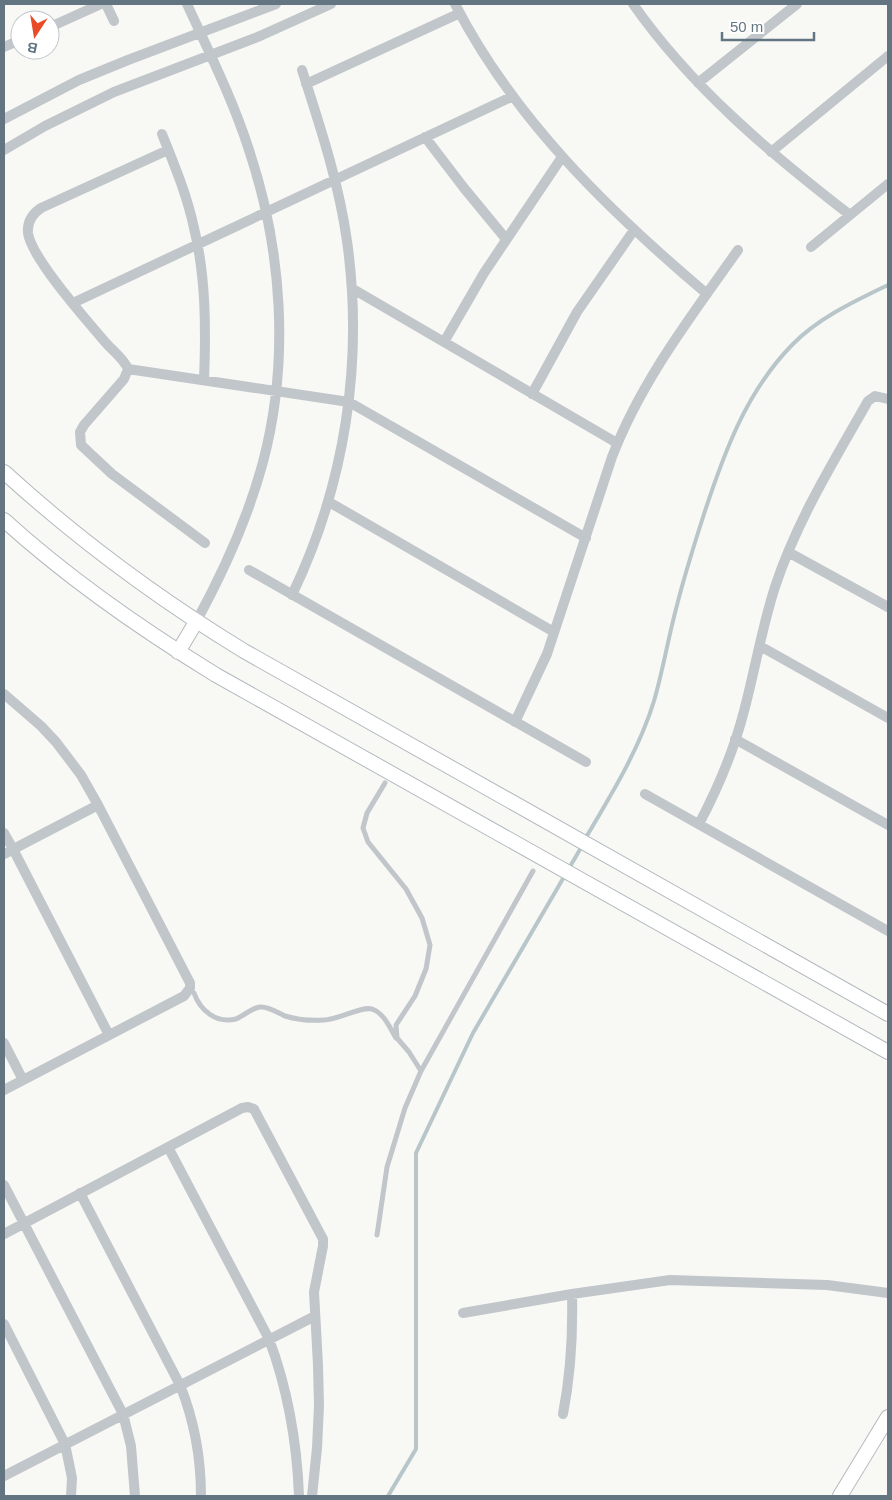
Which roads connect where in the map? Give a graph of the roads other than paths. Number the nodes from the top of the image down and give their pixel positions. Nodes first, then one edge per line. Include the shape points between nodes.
1 (101, 4) edge
2 (106, 4) edge
3 (187, 4) edge
4 (276, 4) edge
5 (331, 4) edge
6 (455, 4) edge
7 (797, 4) edge
8 (637, 5) edge
9 (460, 14) junction
10 (114, 21) dead end
11 (60, 22) edge
12 (201, 33) junction
13 (210, 56) junction
14 (888, 56) edge
15 (302, 70) dead end
16 (698, 83) junction
17 (306, 84) junction
18 (512, 96) junction
19 (4, 119) edge
20 (162, 134) dead end
21 (425, 137) junction
22 (4, 150) edge
23 (168, 150) junction
24 (771, 152) junction
25 (562, 157) junction
26 (335, 180) junction
27 (888, 184) edge
28 (266, 212) junction
29 (850, 215) junction
30 (634, 230) junction
31 (506, 239) junction
32 (198, 244) junction
33 (811, 247) dead end
34 (738, 250) dead end
35 (353, 290) junction
36 (707, 294) junction
37 (73, 303) junction
38 (444, 342) junction
39 (128, 369) junction
40 (204, 380) junction
41 (276, 391) junction
42 (532, 394) junction
43 (888, 399) edge
44 (349, 402) junction
45 (617, 443) junction
46 (4, 472) edge
47 (328, 502) junction
48 (4, 520) edge
49 (586, 538) junction
50 (206, 543) dead end
51 (788, 552) junction
52 (249, 570) dead end
53 (292, 595) junction
54 (888, 608) edge
55 (196, 622) junction
56 (554, 632) junction
57 (760, 646) junction
58 (178, 652) junction
59 (4, 694) edge
60 (888, 718) edge
61 (515, 722) junction
62 (736, 739) junction
63 (586, 762) dead end
64 (384, 783) dead end
65 (645, 794) dead end
66 (98, 805) junction
67 (699, 824) junction
68 (888, 825) edge
69 (4, 833) edge
70 (9, 851) edge
71 (533, 872) dead end
72 (888, 931) edge
73 (194, 993) dead end
74 (887, 1010) edge
75 (110, 1035) junction
76 (397, 1038) junction
77 (4, 1044) edge
78 (888, 1052) edge
79 (421, 1071) junction
80 (23, 1080) junction
81 (4, 1090) edge
82 (168, 1147) junction
83 (4, 1185) edge
84 (80, 1193) junction
85 (24, 1223) junction
86 (4, 1234) edge
87 (377, 1235) dead end
88 (888, 1293) edge
89 (572, 1294) junction
90 (464, 1313) dead end
91 (315, 1316) junction
92 (4, 1324) edge
93 (270, 1340) junction
94 (180, 1385) junction
95 (123, 1414) junction
96 (564, 1414) dead end
97 (888, 1417) edge
98 (66, 1444) junction
99 (4, 1476) edge
100 (71, 1496) edge
101 (134, 1496) edge
102 (201, 1496) edge
103 (299, 1496) edge
104 (312, 1496) edge
105 (840, 1496) edge

1 - 11 street
2 - 10 street
3 - 12 street
4 - 12 street
5 - 13 street
6 - 9 street
7 - 16 street
8 - 16 street via 656,35
9 - 17 street
9 - 18 street
12 - 13 street
12 - 19 street via 79,80
13 - 22 street via 114,92
13 - 28 street via 249,148
14 - 24 street
15 - 17 street
16 - 24 street
17 - 26 street
18 - 21 street
18 - 25 street
20 - 23 street
21 - 26 street
21 - 31 street
23 - 32 street
23 - 37 street via 34,212 28,227 30,242
24 - 29 street
25 - 30 street
25 - 31 street
26 - 28 street
26 - 35 street
27 - 29 street
28 - 32 street
28 - 41 street via 278,287
29 - 33 street
30 - 36 street
30 - 42 street via 577,312
31 - 38 street
32 - 37 street
32 - 40 street via 205,332
34 - 36 street
35 - 38 street
35 - 44 street
36 - 45 street via 659,365
37 - 39 street
38 - 42 street
39 - 40 street
39 - 50 street via 124,379 84,425 80,432 81,445 112,474
40 - 41 street
41 - 44 street
41 - 55 street via 253,495 239,534
42 - 45 street
43 - 51 street via 875,396 868,401 815,495
44 - 47 street
44 - 49 street
45 - 49 street
46 - 55 street via 76,535
47 - 53 street
47 - 56 street
48 - 58 street via 109,606
49 - 56 street
51 - 54 street
51 - 57 street
52 - 53 street
53 - 61 street
55 - 58 street
55 - 74 street
56 - 61 street
57 - 60 street
57 - 62 street
58 - 78 street
59 - 66 street via 56,742
61 - 63 street
62 - 67 street via 721,780
62 - 68 street
64 - 76 lane via 367,813 363,828 368,842 406,889 422,918 430,944 426,969 415,996 396,1025
65 - 67 street
66 - 70 street
66 - 75 street via 190,983 184,996
67 - 72 street
69 - 70 street
70 - 75 street
71 - 79 lane
73 - 76 lane via 207,1014 226,1019 236,1019 260,1007 308,1021 373,1009 383,1016
75 - 80 street
76 - 79 lane
77 - 80 street
79 - 87 lane via 405,1108 387,1167
80 - 81 street
82 - 84 street
82 - 91 street via 242,1108 256,1110 323,1238 314,1292
82 - 93 street
83 - 85 street
84 - 85 street
84 - 94 street
85 - 86 street
85 - 95 street
88 - 89 street via 827,1285 670,1280
89 - 90 street
89 - 96 street via 570,1380
91 - 93 street
91 - 104 street via 318,1413
92 - 98 street
93 - 94 street
93 - 103 street via 290,1412
94 - 95 street
94 - 102 street via 195,1437
95 - 98 street
95 - 101 street via 132,1446
97 - 105 street
98 - 99 street
98 - 100 street

